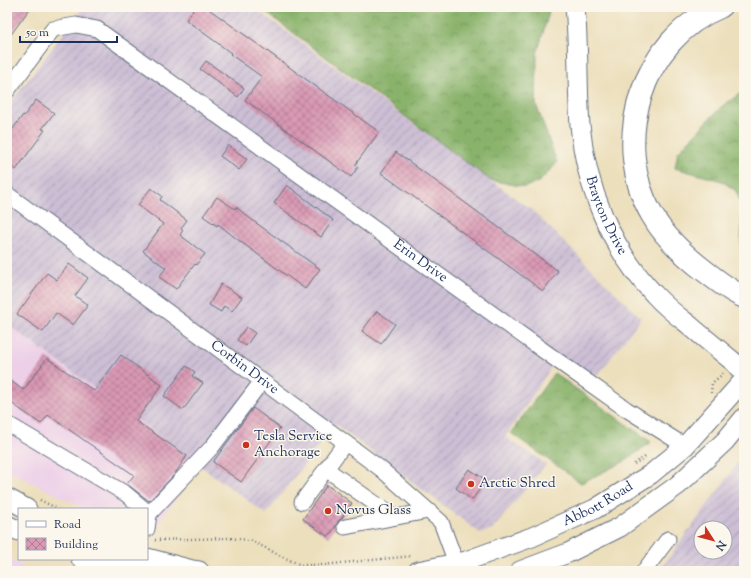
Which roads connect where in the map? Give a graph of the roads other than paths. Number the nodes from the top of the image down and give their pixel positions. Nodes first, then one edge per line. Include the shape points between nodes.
1 (575, 7) edge
2 (720, 7) edge
3 (7, 91) edge
4 (7, 194) edge
5 (744, 297) edge
6 (744, 374) edge
7 (744, 380) edge
8 (262, 381) junction
9 (744, 418) edge
10 (7, 426) edge
11 (345, 443) junction
12 (684, 446) junction
13 (326, 469) junction
14 (7, 498) edge
15 (302, 502) dead end
16 (25, 508) edge
17 (135, 508) edge
18 (428, 511) junction
19 (394, 517) junction
20 (7, 525) edge
21 (148, 527) edge
22 (345, 527) dead end
23 (18, 530) edge
24 (668, 539) dead end
25 (417, 563) edge
26 (99, 565) edge
27 (456, 567) edge
28 (160, 571) edge
29 (193, 571) edge
30 (520, 571) edge
31 (644, 571) edge

1 - 6 main road, Brayton Drive via 583,148 594,194 607,225 631,265 652,292 735,363
2 - 5 highway via 696,20 660,55 639,100 633,153 644,201 667,237 725,287
3 - 12 street, Erin Drive via 53,29 76,25 97,30 558,361
4 - 8 street, Corbin Drive
7 - 12 main road, Abbott Road
8 - 11 street, Corbin Drive
8 - 21 street
9 - 30 main road, Abbott Road via 725,441 678,484 620,527 568,553
10 - 17 street via 126,494
11 - 13 street
11 - 18 street, Corbin Drive via 381,469
12 - 27 main road, Abbott Road via 651,474 595,509 532,538 466,561
13 - 15 street
13 - 19 street
14 - 16 main road
18 - 19 street
18 - 27 street, Corbin Drive via 441,522
19 - 22 street
20 - 23 main road
21 - 29 main road
24 - 31 street
25 - 27 main road, Abbott Road
26 - 28 main road via 131,564

